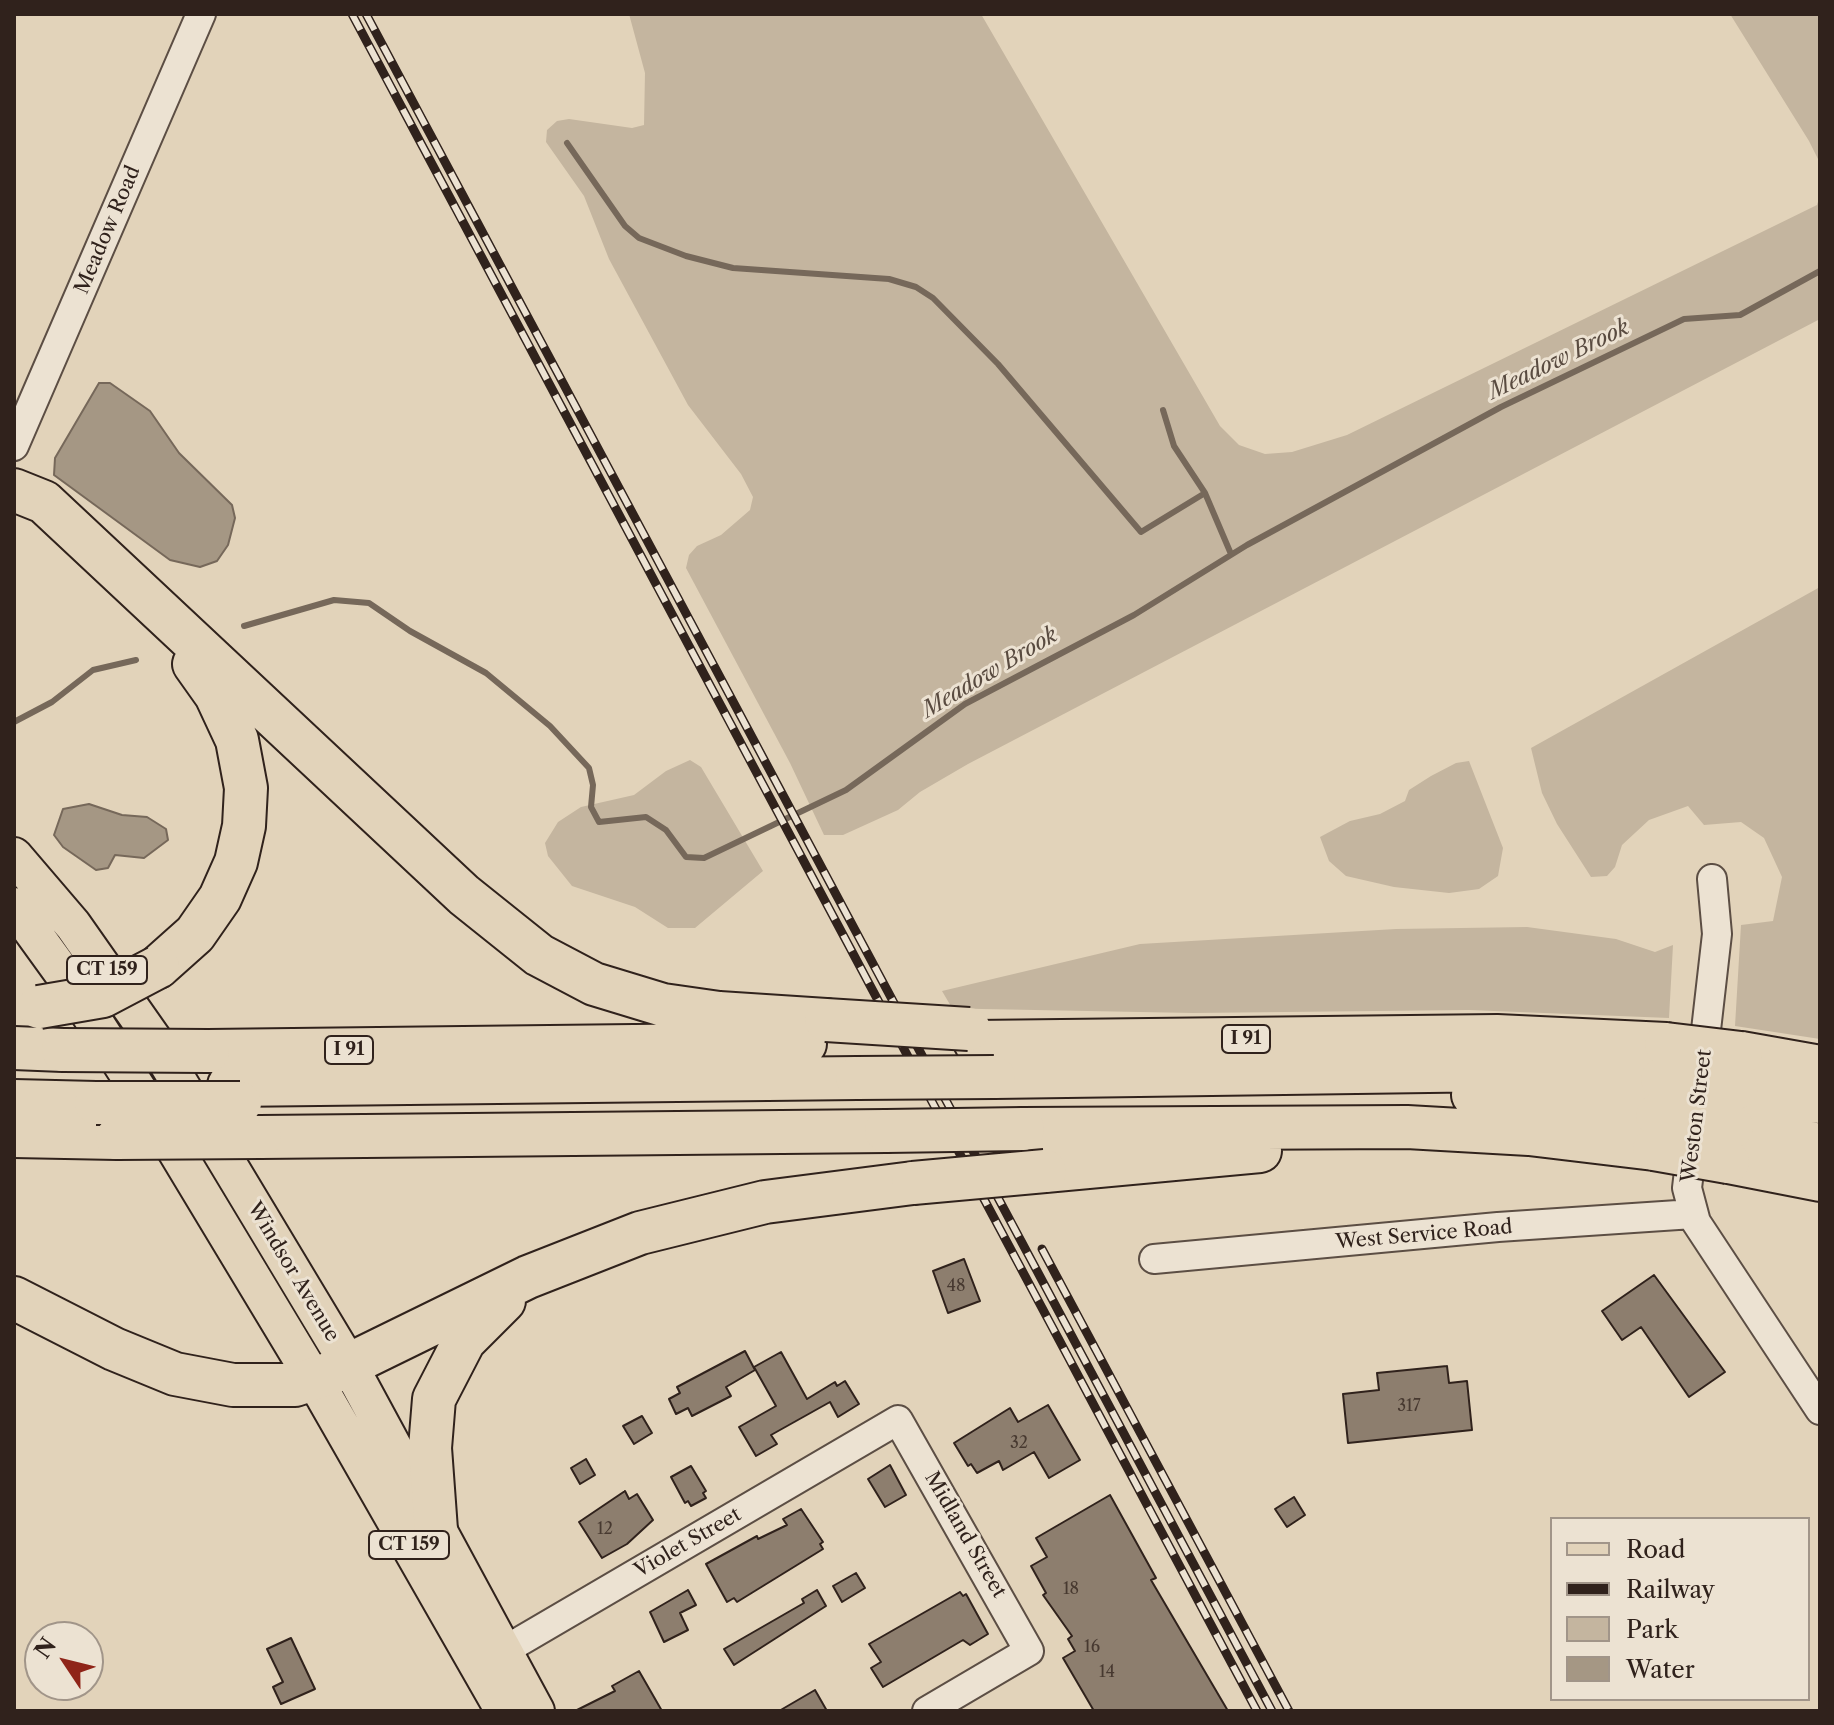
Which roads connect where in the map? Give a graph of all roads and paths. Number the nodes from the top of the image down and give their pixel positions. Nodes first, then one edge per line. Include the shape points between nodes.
1 (201, 14) edge
2 (14, 446) edge
3 (14, 490) edge
4 (14, 497) edge
5 (14, 856) edge
6 (1712, 879) dead end
7 (14, 906) edge
8 (26, 1007) edge
9 (14, 1048) edge
10 (1820, 1067) edge
11 (855, 1074) junction
12 (993, 1075) junction
13 (14, 1083) edge
14 (234, 1094) junction
15 (1660, 1097) junction
16 (14, 1101) edge
17 (1820, 1102) edge
18 (99, 1108) junction
19 (1735, 1108) junction
20 (1407, 1127) junction
21 (14, 1136) edge
22 (1820, 1145) edge
23 (1820, 1180) edge
24 (1693, 1214) junction
25 (1154, 1259) dead end
26 (559, 1264) junction
27 (14, 1298) edge
28 (332, 1372) junction
29 (1820, 1410) edge
30 (898, 1420) joint
31 (423, 1538) junction
32 (490, 1659) junction
33 (524, 1710) edge
34 (927, 1711) edge

1 - 2 street, Meadow Road
3 - 11 highway via 44,502 464,895 539,955 594,984 663,1005 719,1013
4 - 8 highway, bridge via 191,661 216,695 237,740 246,801 236,862 187,943 158,967 103,996
5 - 28 main road, Windsor Avenue / CT 159 via 137,1013
6 - 24 street, Weston Street via 1717,934 1688,1176
7 - 28 main road, Windsor Avenue / CT 159
9 - 14 highway, I 91, bridge via 63,1050
10 - 19 highway, I 91
11 - 12 highway, I 91
11 - 12 highway, I 91, bridge
11 - 14 highway, I 91
11 - 14 highway, I 91
12 - 15 highway via 1526,1070
12 - 15 highway, I 91 via 1030,1041 1497,1036
12 - 20 highway, I 91
13 - 18 highway
14 - 18 highway, I 91, bridge
14 - 18 highway
15 - 19 highway, bridge
15 - 19 highway, I 91, bridge
15 - 20 highway, I 91 via 1529,1134
16 - 18 highway
17 - 19 highway
18 - 21 highway, I 91
19 - 22 highway
19 - 23 highway, I 91
20 - 26 highway, bridge via 1312,1146 801,1196 640,1233
24 - 25 street, West Service Road
24 - 29 street, Weston Street
26 - 28 highway
26 - 31 highway via 482,1319 446,1370 434,1399
27 - 28 highway via 114,1349 190,1378 258,1387
28 - 31 main road, Windsor Avenue / CT 159
30 - 32 street, Violet Street
30 - 34 street, Midland Street via 1029,1651
31 - 32 main road, Windsor Avenue / CT 159
32 - 33 main road, Windsor Avenue / CT 159

